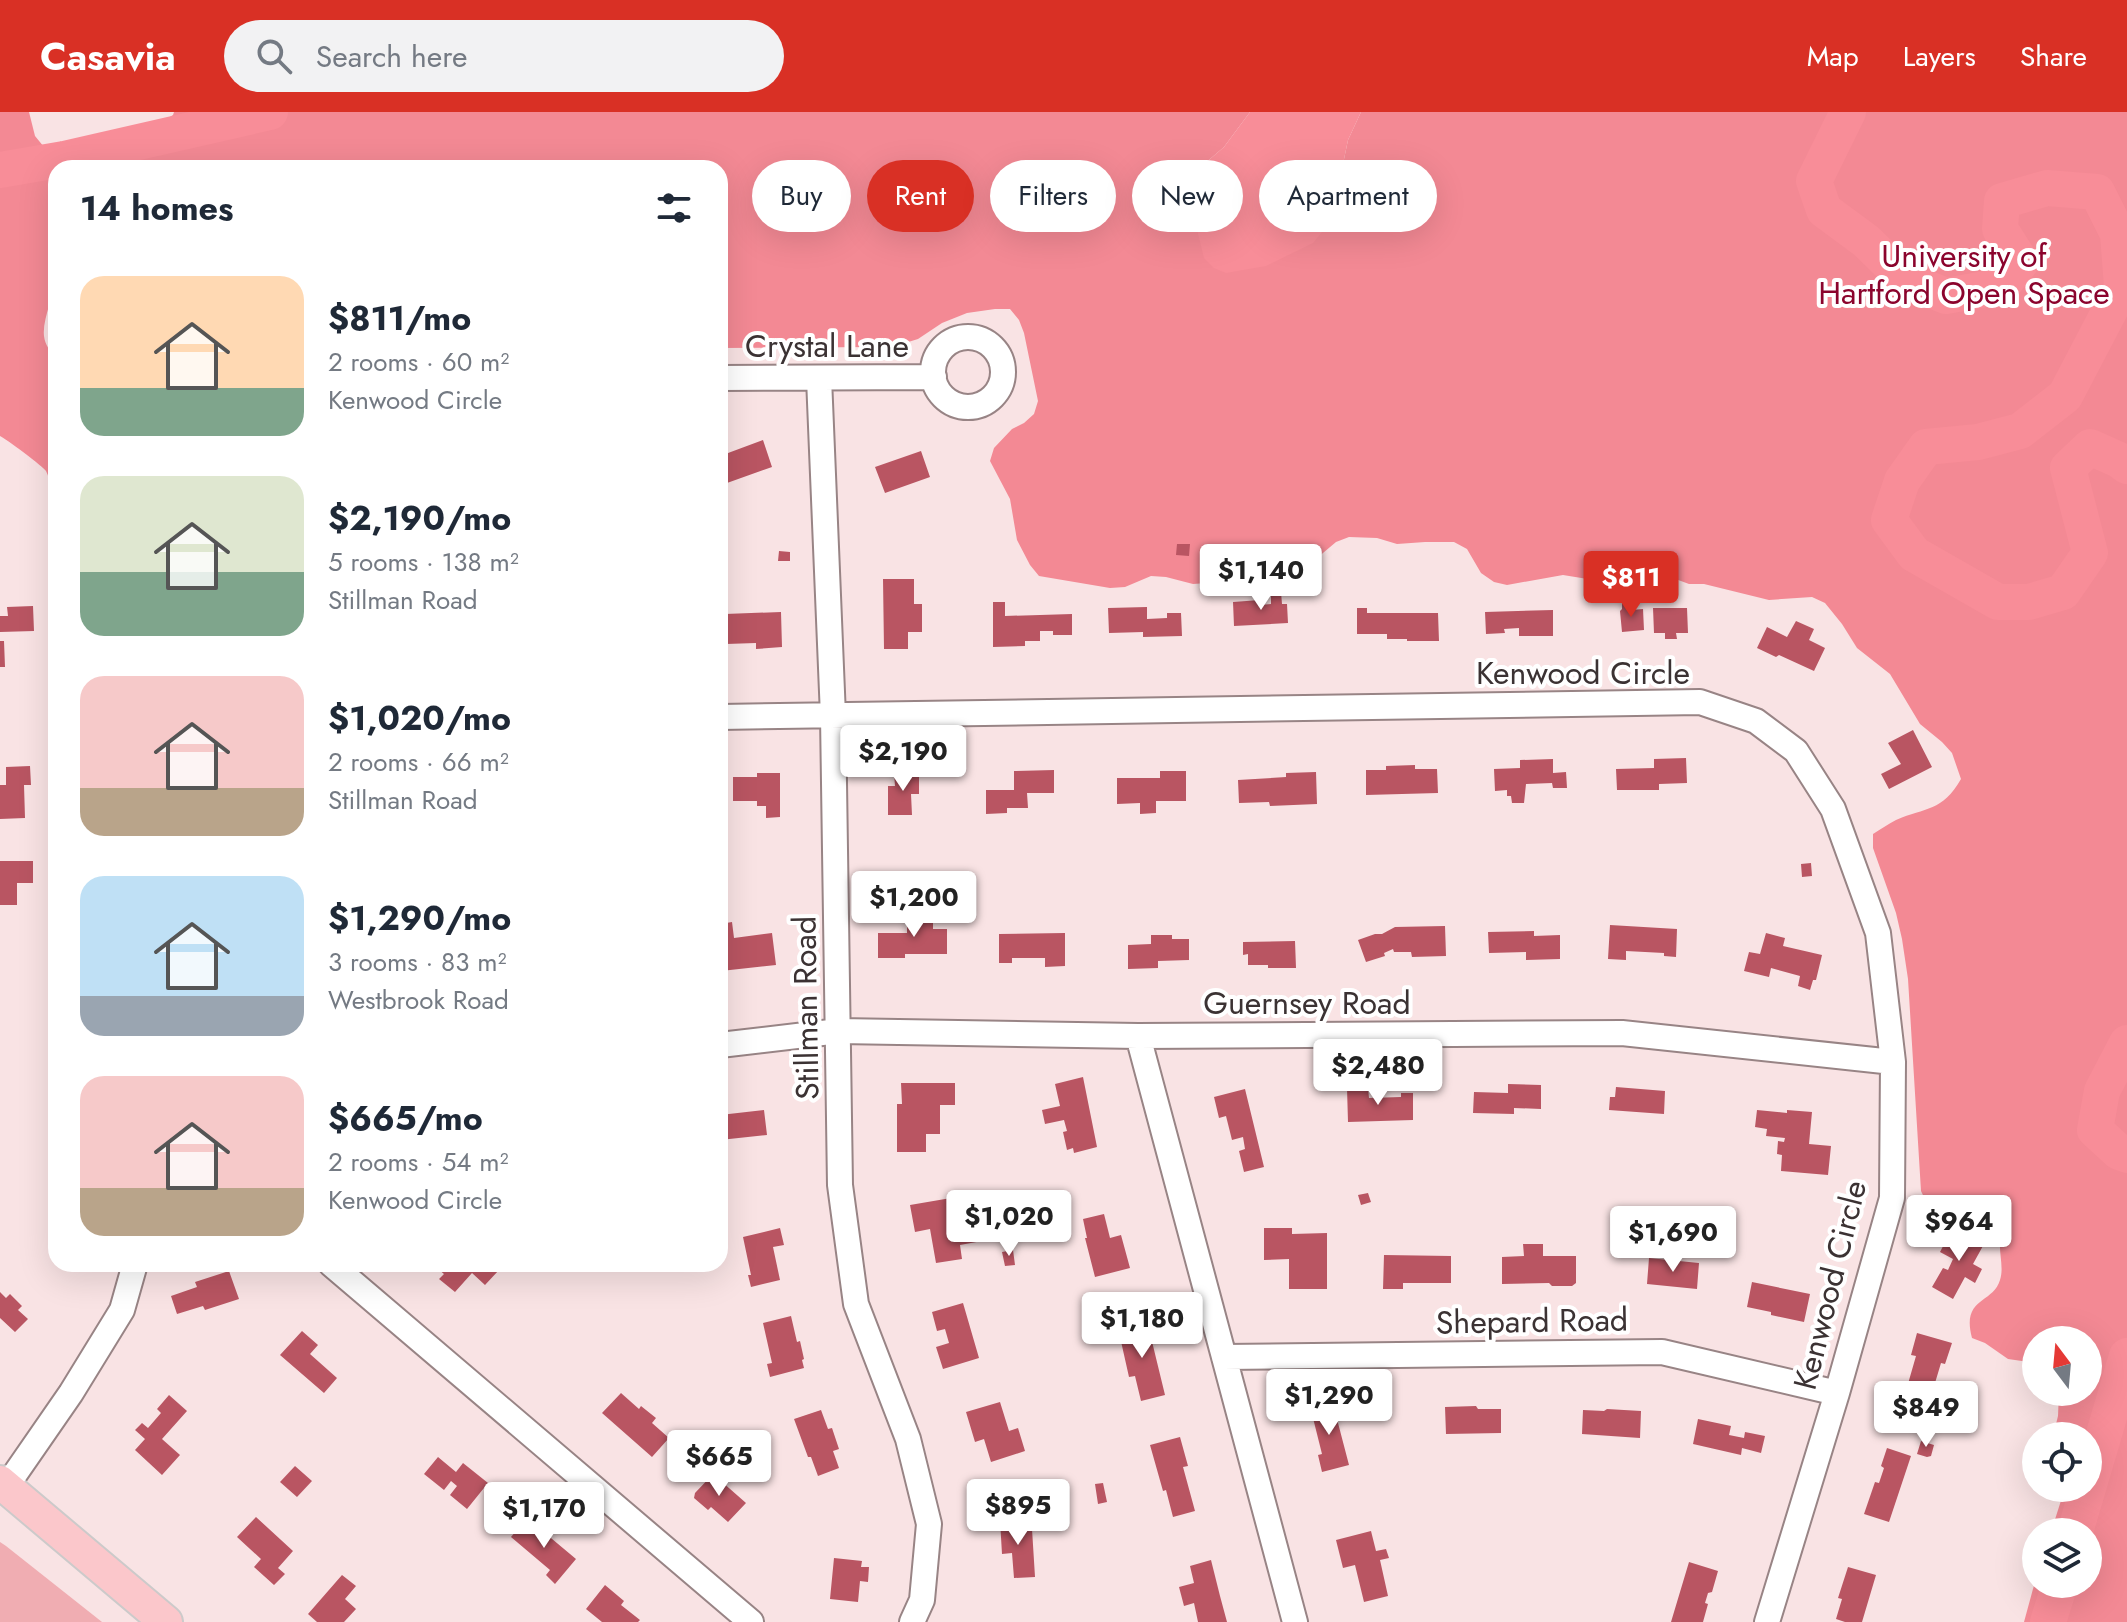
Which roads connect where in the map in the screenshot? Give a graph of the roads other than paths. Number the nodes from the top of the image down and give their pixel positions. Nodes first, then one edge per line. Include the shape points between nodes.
1 (934, 377) dead end
2 (728, 378) edge
3 (819, 378) junction
4 (833, 716) junction
5 (728, 717) edge
6 (839, 1031) junction
7 (1138, 1036) junction
8 (728, 1044) edge
9 (1893, 1062) junction
10 (133, 1272) edge
11 (343, 1272) edge
12 (1224, 1357) junction
13 (1837, 1393) junction
14 (3, 1485) edge
15 (166, 1622) edge
16 (751, 1622) edge
17 (912, 1622) edge
18 (1295, 1622) edge
19 (1767, 1622) edge

1 - 3 street, Crystal Lane
2 - 3 street, Crystal Lane
3 - 4 street, Stillman Road
4 - 5 street, Kenwood Circle
4 - 6 street, Stillman Road
4 - 9 street, Kenwood Circle via 1700,702 1756,721 1796,751 1833,809 1878,933
6 - 7 street, Guernsey Road
6 - 8 street, Guernsey Road
6 - 17 street, Stillman Road via 840,1185 856,1304 908,1439 929,1524 922,1600
7 - 9 street, Guernsey Road via 1622,1033
7 - 12 street
9 - 13 street, Kenwood Circle via 1892,1198
10 - 14 street via 122,1310 71,1393
11 - 16 street
12 - 13 street, Shepard Road via 1662,1352
12 - 18 street
13 - 19 street, Kenwood Circle
14 - 15 main road

